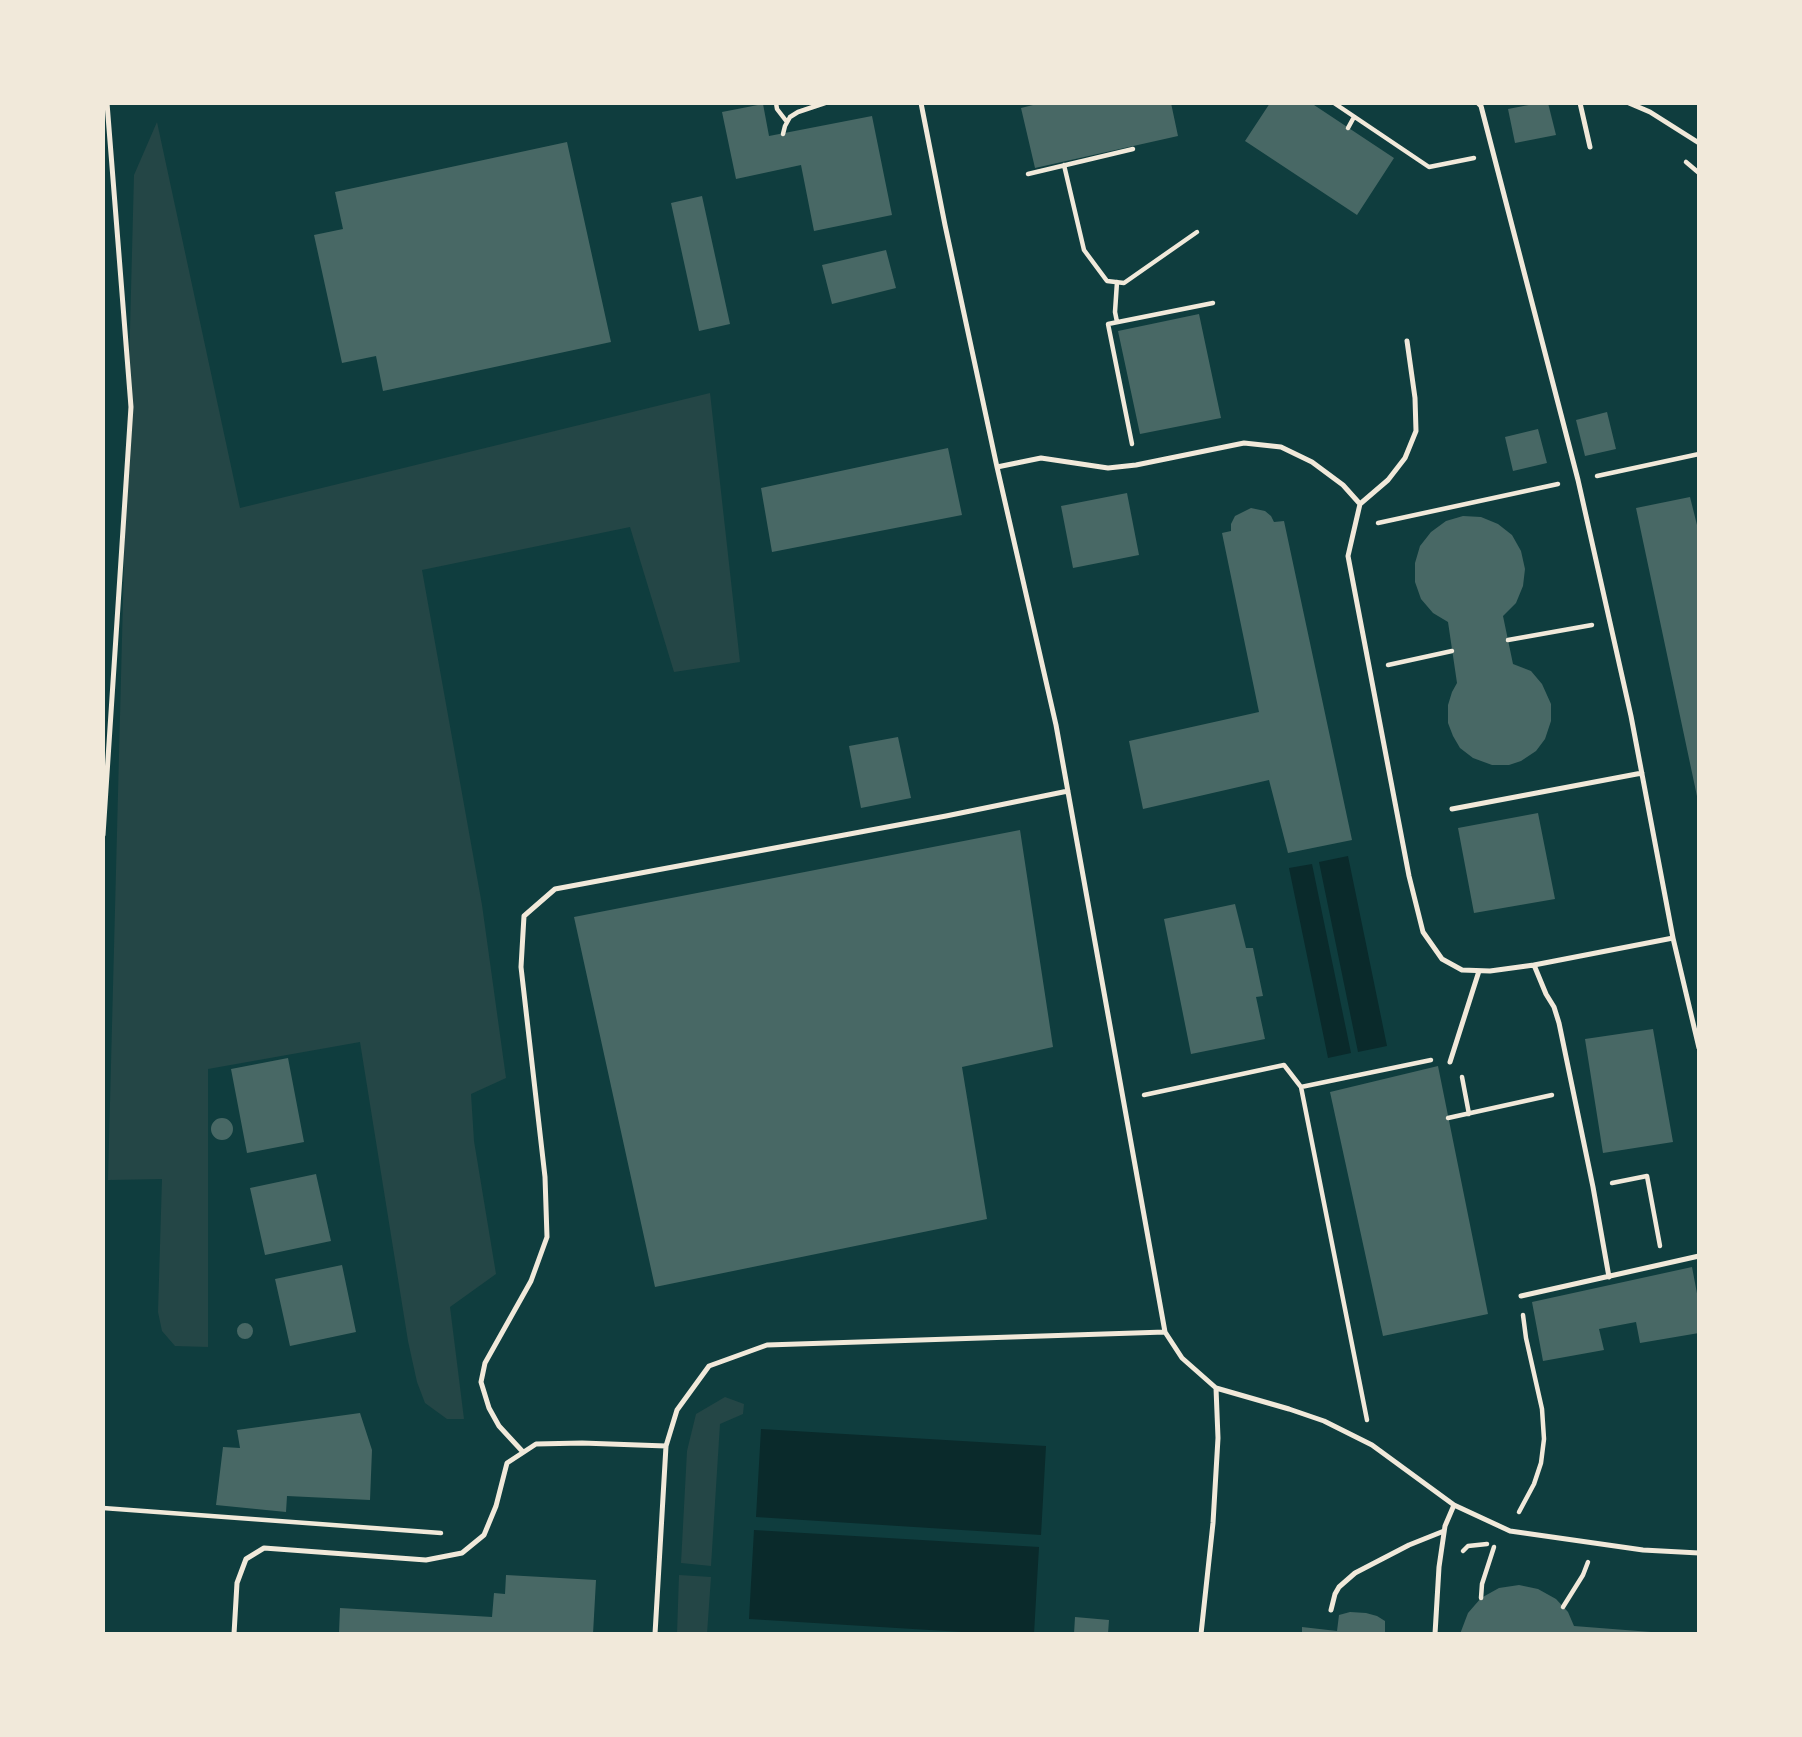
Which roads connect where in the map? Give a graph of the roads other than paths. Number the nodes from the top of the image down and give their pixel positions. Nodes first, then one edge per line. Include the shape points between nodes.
1 (107, 103) edge
2 (921, 103) edge
3 (1478, 103) edge
4 (1580, 103) edge
5 (1629, 103) edge
6 (1699, 143) edge
7 (1590, 147) dead end
8 (1407, 341) dead end
9 (997, 467) junction
10 (1360, 504) junction
11 (1642, 773) junction
12 (1068, 791) junction
13 (1452, 809) dead end
14 (103, 835) edge
15 (1673, 938) junction
16 (1534, 965) junction
17 (1479, 971) junction
18 (1699, 1048) edge
19 (1450, 1062) road end
20 (1699, 1256) edge
21 (1609, 1277) junction
22 (1521, 1296) road end
23 (1165, 1332) junction
24 (1216, 1388) junction
25 (666, 1446) junction
26 (523, 1452) junction
27 (1454, 1505) junction
28 (1444, 1531) junction
29 (1699, 1553) edge
30 (1331, 1610) dead end
31 (234, 1634) edge
32 (655, 1634) edge
33 (1201, 1634) edge
34 (1435, 1634) edge

1 - 14 lane via 131,407
2 - 9 lane
3 - 11 lane via 1578,480
4 - 7 lane
5 - 6 lane
8 - 10 lane via 1416,431 1405,458
9 - 10 lane via 1041,458 1108,468 1244,443 1281,447 1312,462
9 - 12 lane
10 - 17 lane via 1348,556 1423,932 1442,959 1462,970
11 - 13 lane
11 - 15 lane
12 - 23 lane
12 - 26 lane via 555,889 524,916 521,967 545,1177 547,1237 531,1281 485,1363 481,1382 499,1426
15 - 16 lane
15 - 18 lane
16 - 17 lane
16 - 21 lane via 1559,1023
17 - 19 lane
20 - 21 lane
21 - 22 lane
23 - 24 lane via 1182,1357
23 - 25 lane via 767,1345 709,1366 677,1410
24 - 27 lane via 1324,1421 1371,1445
24 - 33 lane via 1213,1523
25 - 26 lane via 536,1444
25 - 32 lane
26 - 31 lane via 508,1463 484,1535 462,1553 426,1560 264,1548 246,1559 237,1583
27 - 28 lane
27 - 29 lane via 1510,1531
28 - 30 lane via 1355,1573 1339,1587
28 - 34 lane

